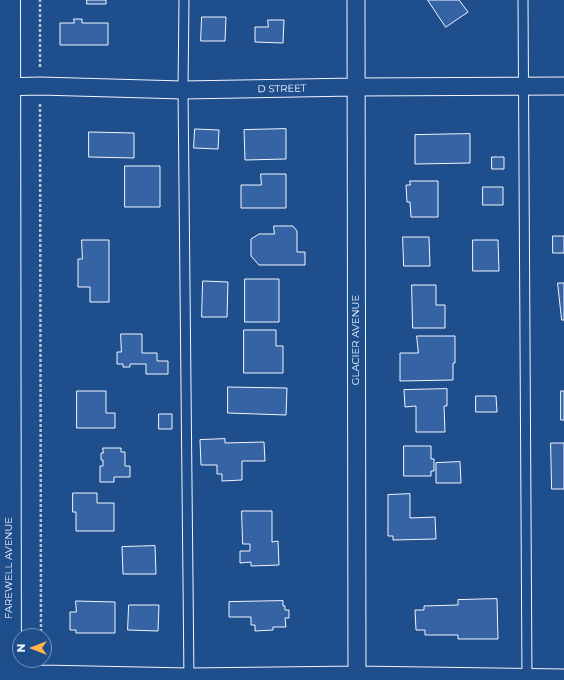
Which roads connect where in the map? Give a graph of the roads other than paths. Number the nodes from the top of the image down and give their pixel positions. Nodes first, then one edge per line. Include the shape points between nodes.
1 (9, 0) edge
2 (184, 0) edge
3 (356, 0) edge
4 (523, 0) edge
5 (564, 86) edge
6 (4, 87) edge
7 (355, 87) junction
8 (523, 87) junction
9 (183, 90) junction
10 (6, 675) edge
11 (189, 678) edge
12 (357, 678) edge
13 (564, 678) edge
14 (527, 679) edge

1 - 6 street, FAREWELL AVENUE
2 - 9 lane
3 - 7 street, GLACIER AVENUE
4 - 8 lane
5 - 8 street, D STREET
6 - 9 street, D STREET
6 - 10 street, FAREWELL AVENUE
7 - 8 street, D STREET
7 - 9 street, D STREET
7 - 12 street, GLACIER AVENUE
8 - 14 lane
9 - 11 lane
10 - 11 street
11 - 12 street
12 - 14 street
13 - 14 street

